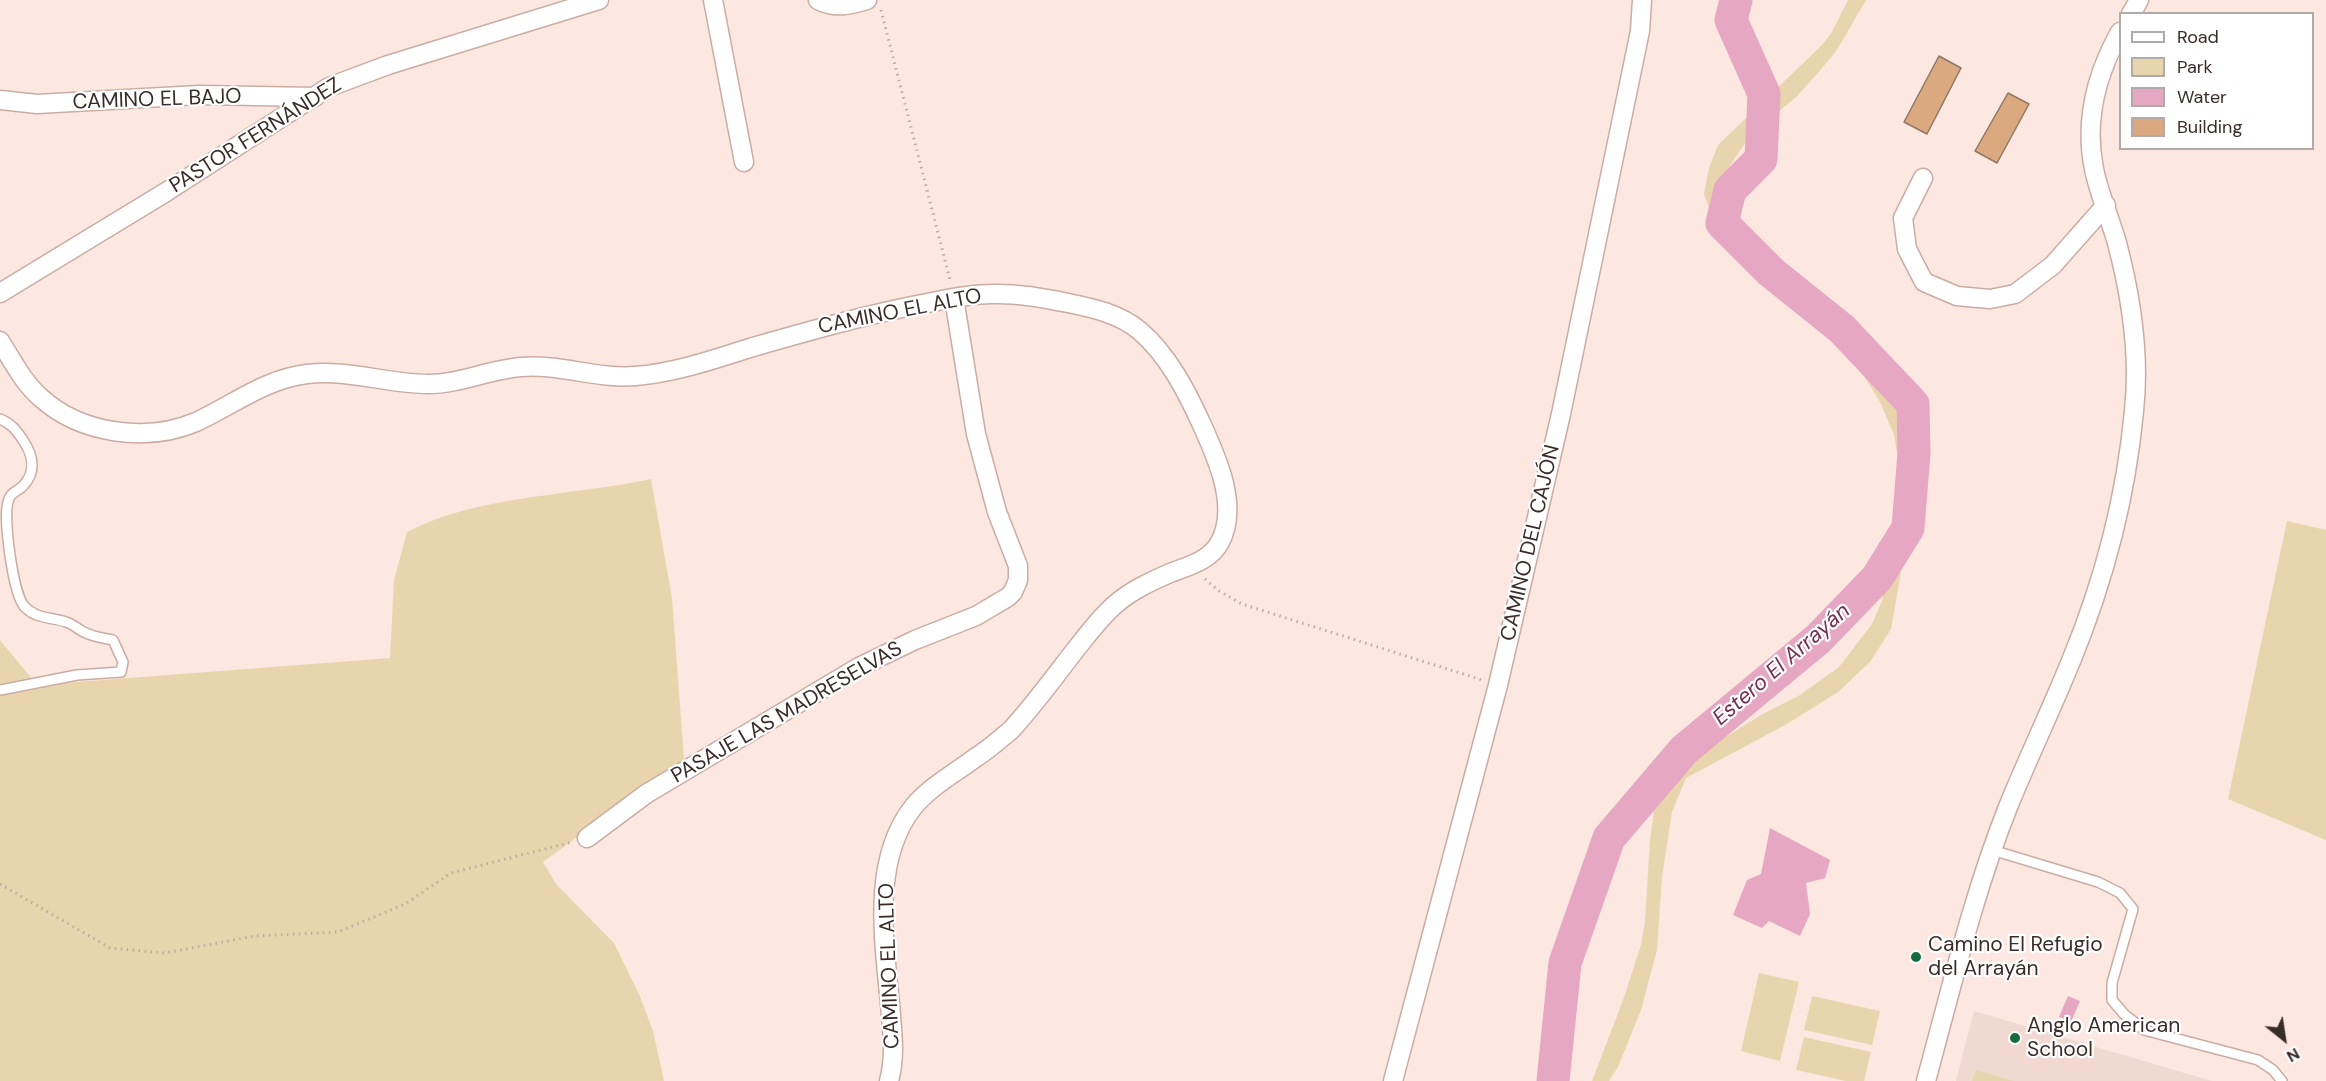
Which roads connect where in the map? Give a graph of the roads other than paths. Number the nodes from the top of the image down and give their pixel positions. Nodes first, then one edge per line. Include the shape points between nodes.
1 (599, 0) edge
2 (713, 0) edge
3 (818, 0) edge
4 (867, 0) edge
5 (1642, 0) edge
6 (2119, 36) edge
7 (315, 97) junction
8 (0, 100) edge
9 (744, 162) dead end
10 (1923, 178) dead end
11 (2106, 205) junction
12 (0, 293) edge
13 (954, 298) junction
14 (0, 341) edge
15 (0, 419) edge
16 (0, 690) edge
17 (587, 838) road end
18 (1992, 849) junction
19 (889, 1081) edge
20 (1393, 1081) edge
21 (1926, 1081) edge
22 (2282, 1081) edge

1 - 7 street, PASTOR FERNÁNDEZ via 388,64
2 - 9 street
3 - 4 street via 842,6
5 - 20 street, CAMINO DEL CAJÓN via 1640,31 1561,414 1498,686
6 - 11 street via 2101,71 2092,110 2091,151
7 - 8 street, CAMINO EL BAJO via 199,95 37,104
7 - 12 street, PASTOR FERNÁNDEZ
10 - 11 street via 1903,218 1907,249 1924,282 1957,296 1990,299 2015,294 2053,265
11 - 18 street via 2126,285 2135,366 2135,408 2126,477 2113,536 2083,630
13 - 14 street, CAMINO EL ALTO via 886,311 690,366 640,375 524,366 425,384 303,374 268,384 192,424 148,432 103,429 55,409 28,384
13 - 17 street, PASAJE LAS MADRESELVAS via 984,469 1018,566 1013,592 976,616 860,667 646,794
13 - 19 street, CAMINO EL ALTO via 1005,294 1041,298 1083,306 1131,324 1151,341 1174,373 1202,424 1226,494 1225,527 1220,543 1210,555 1117,602 1011,730 927,793 906,816 892,848 885,896 893,1046
15 - 16 lane via 13,425 33,462 28,479 12,492 7,503 8,545 23,605 40,617 67,622 87,634 113,640 123,662 121,672 77,675
18 - 21 street
18 - 22 lane via 2098,882 2120,893 2133,909 2112,983 2112,1000 2144,1030 2258,1059

